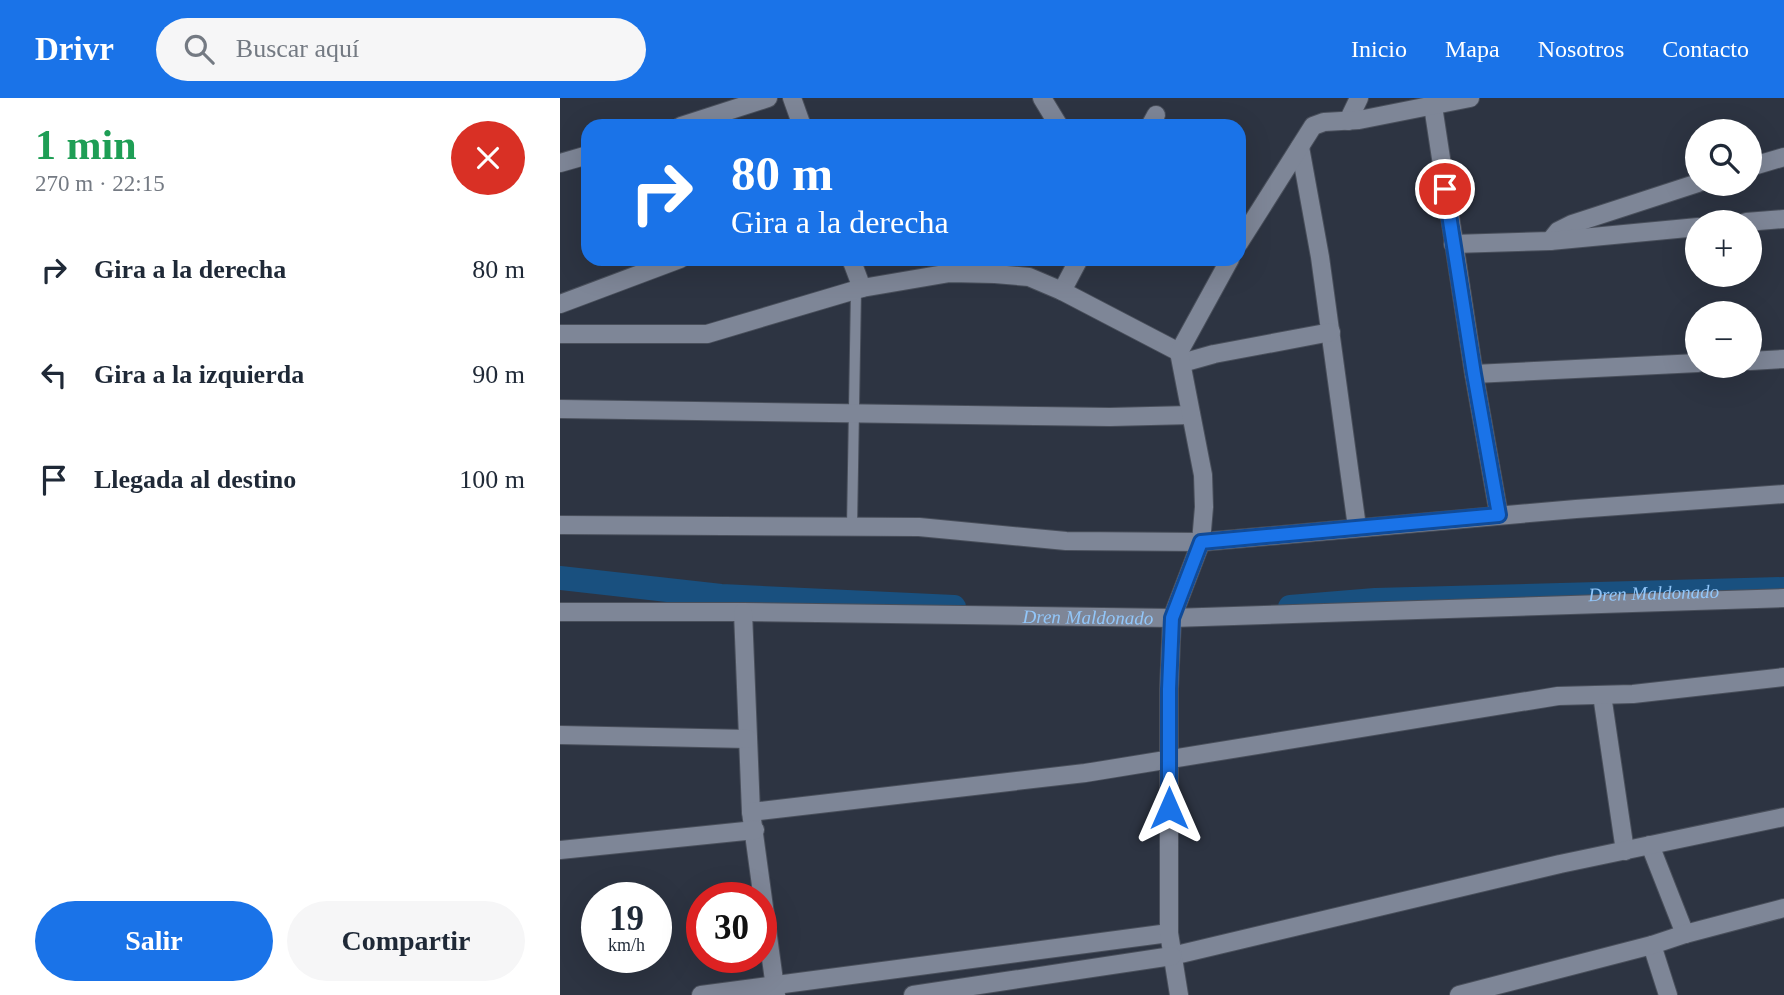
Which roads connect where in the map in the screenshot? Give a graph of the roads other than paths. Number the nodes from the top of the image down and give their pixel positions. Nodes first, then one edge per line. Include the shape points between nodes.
1 (768, 98) edge
2 (792, 98) edge
3 (1042, 98) edge
4 (1359, 98) edge
5 (1470, 98) edge
6 (1433, 106) junction
7 (703, 119) edge
8 (800, 119) edge
9 (1055, 119) edge
10 (1348, 121) junction
11 (1300, 147) junction
12 (581, 157) edge
13 (1784, 157) edge
14 (560, 163) edge
15 (1762, 163) edge
16 (1685, 187) edge
17 (1784, 219) edge
18 (1762, 221) edge
19 (1685, 228) edge
20 (1246, 232) edge
21 (1550, 241) junction
22 (1453, 244) junction
23 (661, 266) edge
24 (853, 266) edge
25 (1075, 266) edge
26 (1226, 266) edge
27 (859, 289) junction
28 (1062, 291) junction
29 (560, 304) edge
30 (1331, 332) junction
31 (560, 334) edge
32 (1180, 357) junction
33 (1784, 359) edge
34 (1762, 360) edge
35 (1685, 364) edge
36 (1474, 374) junction
37 (560, 409) edge
38 (854, 413) junction
39 (1192, 415) junction
40 (1784, 494) edge
41 (1499, 515) junction
42 (560, 525) edge
43 (852, 527) junction
44 (1357, 527) junction
45 (1201, 542) junction
46 (1784, 598) edge
47 (560, 612) edge
48 (743, 612) junction
49 (1172, 618) junction
50 (1784, 677) edge
51 (1602, 695) junction
52 (560, 735) edge
53 (748, 739) junction
54 (1168, 758) junction
55 (751, 811) junction
56 (1784, 817) edge
57 (755, 830) junction
58 (1650, 845) junction
59 (560, 850) edge
60 (1625, 851) junction
61 (1784, 908) edge
62 (1169, 933) junction
63 (1685, 934) junction
64 (1652, 945) junction
65 (1172, 956) junction
66 (775, 990) edge
67 (701, 995) edge
68 (913, 995) edge
69 (1179, 995) edge
70 (1458, 995) edge
71 (1668, 995) edge

1 - 7 street
2 - 8 street
3 - 9 street
4 - 10 street
5 - 6 street
6 - 10 street
6 - 22 street
10 - 11 street via 1313,126
11 - 20 street
11 - 30 street
12 - 14 street
13 - 15 street
16 - 21 street via 1572,223
17 - 18 street
19 - 21 street
21 - 22 street
22 - 36 street
23 - 29 street
24 - 27 street
25 - 28 street
26 - 32 street
27 - 28 street via 950,273 1029,277
27 - 31 street via 707,334
27 - 38 lane
28 - 32 street
30 - 32 street
30 - 44 street
32 - 39 street
33 - 34 street
35 - 36 street
36 - 41 street
37 - 38 street
38 - 39 street
38 - 43 lane
39 - 45 street via 1203,475
40 - 41 street
41 - 44 street
42 - 43 street
43 - 45 street via 919,527 1066,541
44 - 45 street
45 - 49 street
46 - 49 street
47 - 48 street
48 - 49 street
48 - 53 street
49 - 54 street
50 - 51 street
51 - 54 street via 1558,696
51 - 60 street
52 - 53 street
53 - 55 street
54 - 55 street
54 - 62 street
55 - 57 street
56 - 58 street
57 - 59 street
57 - 66 street
58 - 60 street
58 - 63 street
60 - 65 street
61 - 63 street
62 - 65 street
62 - 66 street
63 - 64 street
64 - 70 street
64 - 71 street
65 - 68 street
65 - 69 street
66 - 67 street

